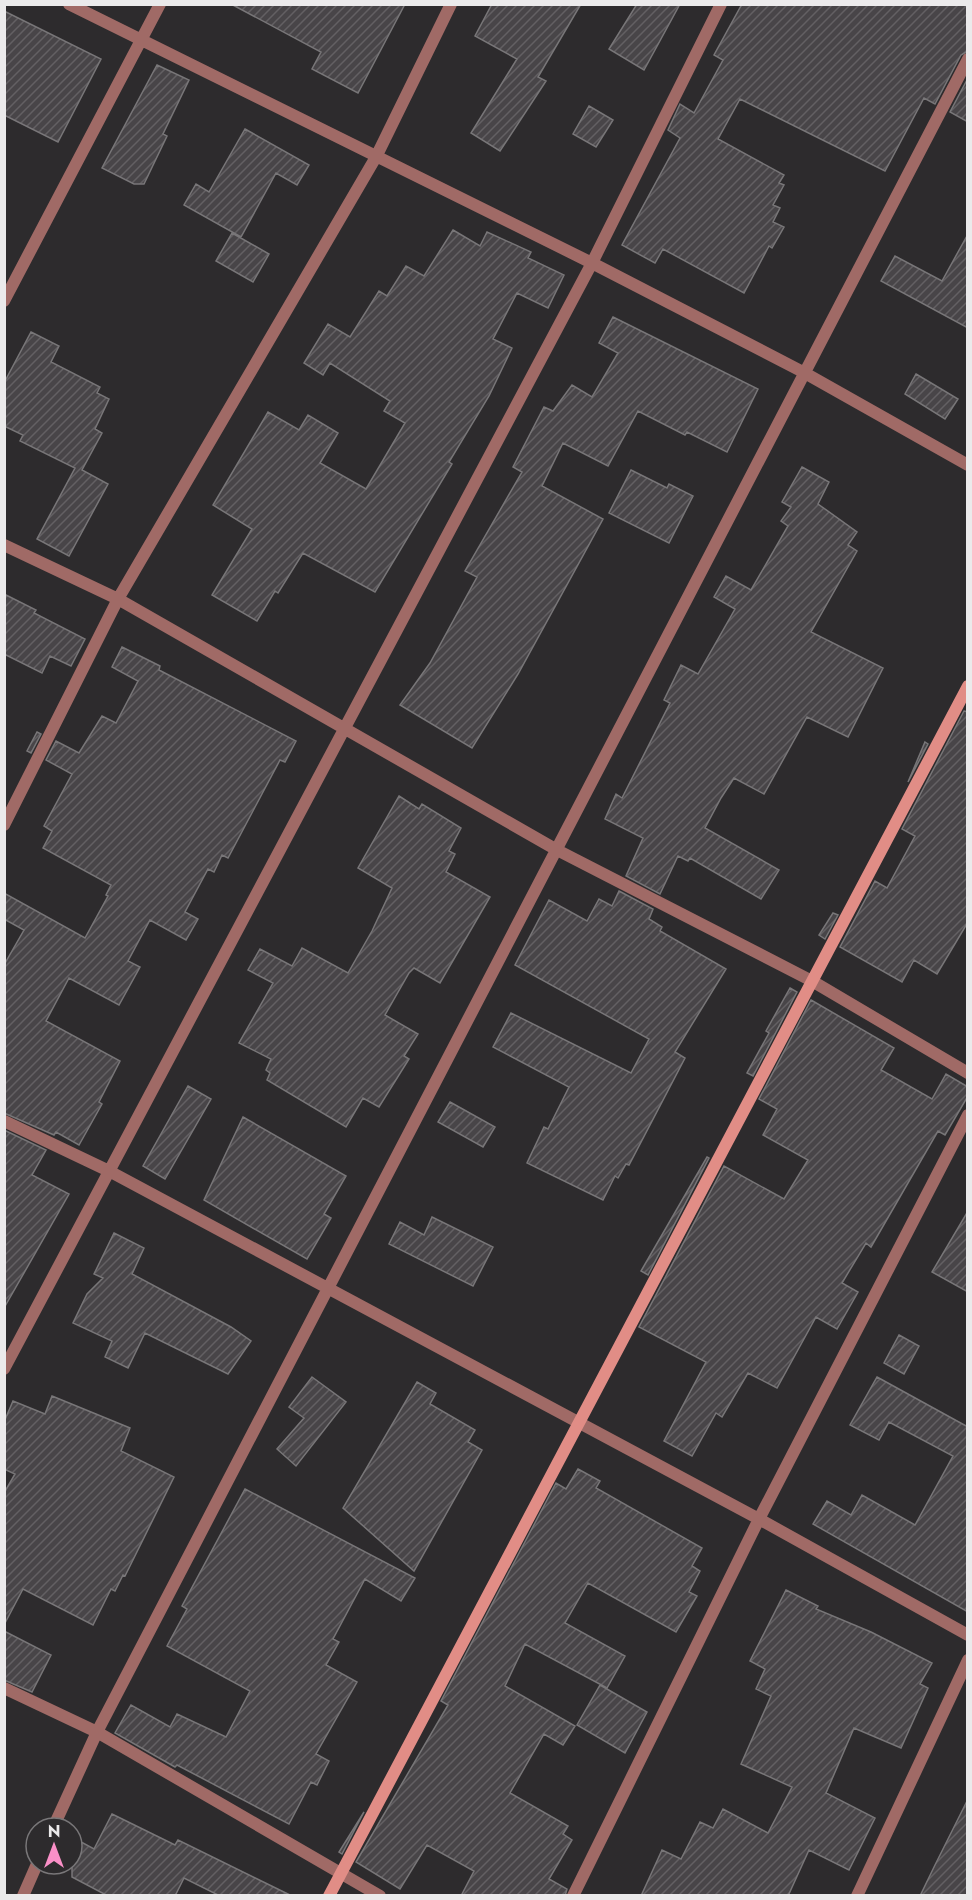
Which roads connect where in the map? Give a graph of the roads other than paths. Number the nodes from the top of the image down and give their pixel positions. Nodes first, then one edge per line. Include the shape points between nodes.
1 (69, 4) edge
2 (160, 4) edge
3 (451, 4) edge
4 (721, 4) edge
5 (142, 40) junction
6 (968, 60) edge
7 (375, 157) junction
8 (592, 263) junction
9 (4, 301) edge
10 (803, 372) junction
11 (968, 465) edge
12 (4, 545) edge
13 (118, 599) junction
14 (968, 686) edge
15 (343, 728) junction
16 (4, 825) edge
17 (557, 850) junction
18 (812, 981) junction
19 (968, 1072) edge
20 (968, 1115) edge
21 (4, 1121) edge
22 (109, 1171) junction
23 (327, 1289) junction
24 (4, 1369) edge
25 (578, 1424) junction
26 (759, 1519) junction
27 (968, 1635) edge
28 (968, 1660) edge
29 (4, 1688) edge
30 (97, 1732) junction
31 (58, 1816) edge
32 (341, 1873) junction
33 (32, 1876) edge
34 (23, 1896) edge
35 (329, 1896) edge
36 (380, 1896) edge
37 (573, 1896) edge
38 (857, 1896) edge

1 - 5 street
2 - 5 street
3 - 7 street
4 - 8 street
5 - 7 street
5 - 9 street
6 - 10 street
7 - 8 street
7 - 13 street
8 - 10 street
8 - 15 street
10 - 11 street
10 - 17 street
12 - 13 street
13 - 15 street
13 - 16 street
14 - 18 street
15 - 17 street
15 - 22 street
17 - 18 street
17 - 23 street
18 - 19 street
18 - 25 street
20 - 26 street
21 - 22 street
22 - 23 street
22 - 24 street
23 - 25 street
23 - 30 street
25 - 26 street
25 - 32 street
26 - 27 street
26 - 37 street
28 - 38 street
29 - 30 street
30 - 31 street
30 - 32 street
32 - 35 street
32 - 36 street
33 - 34 street

